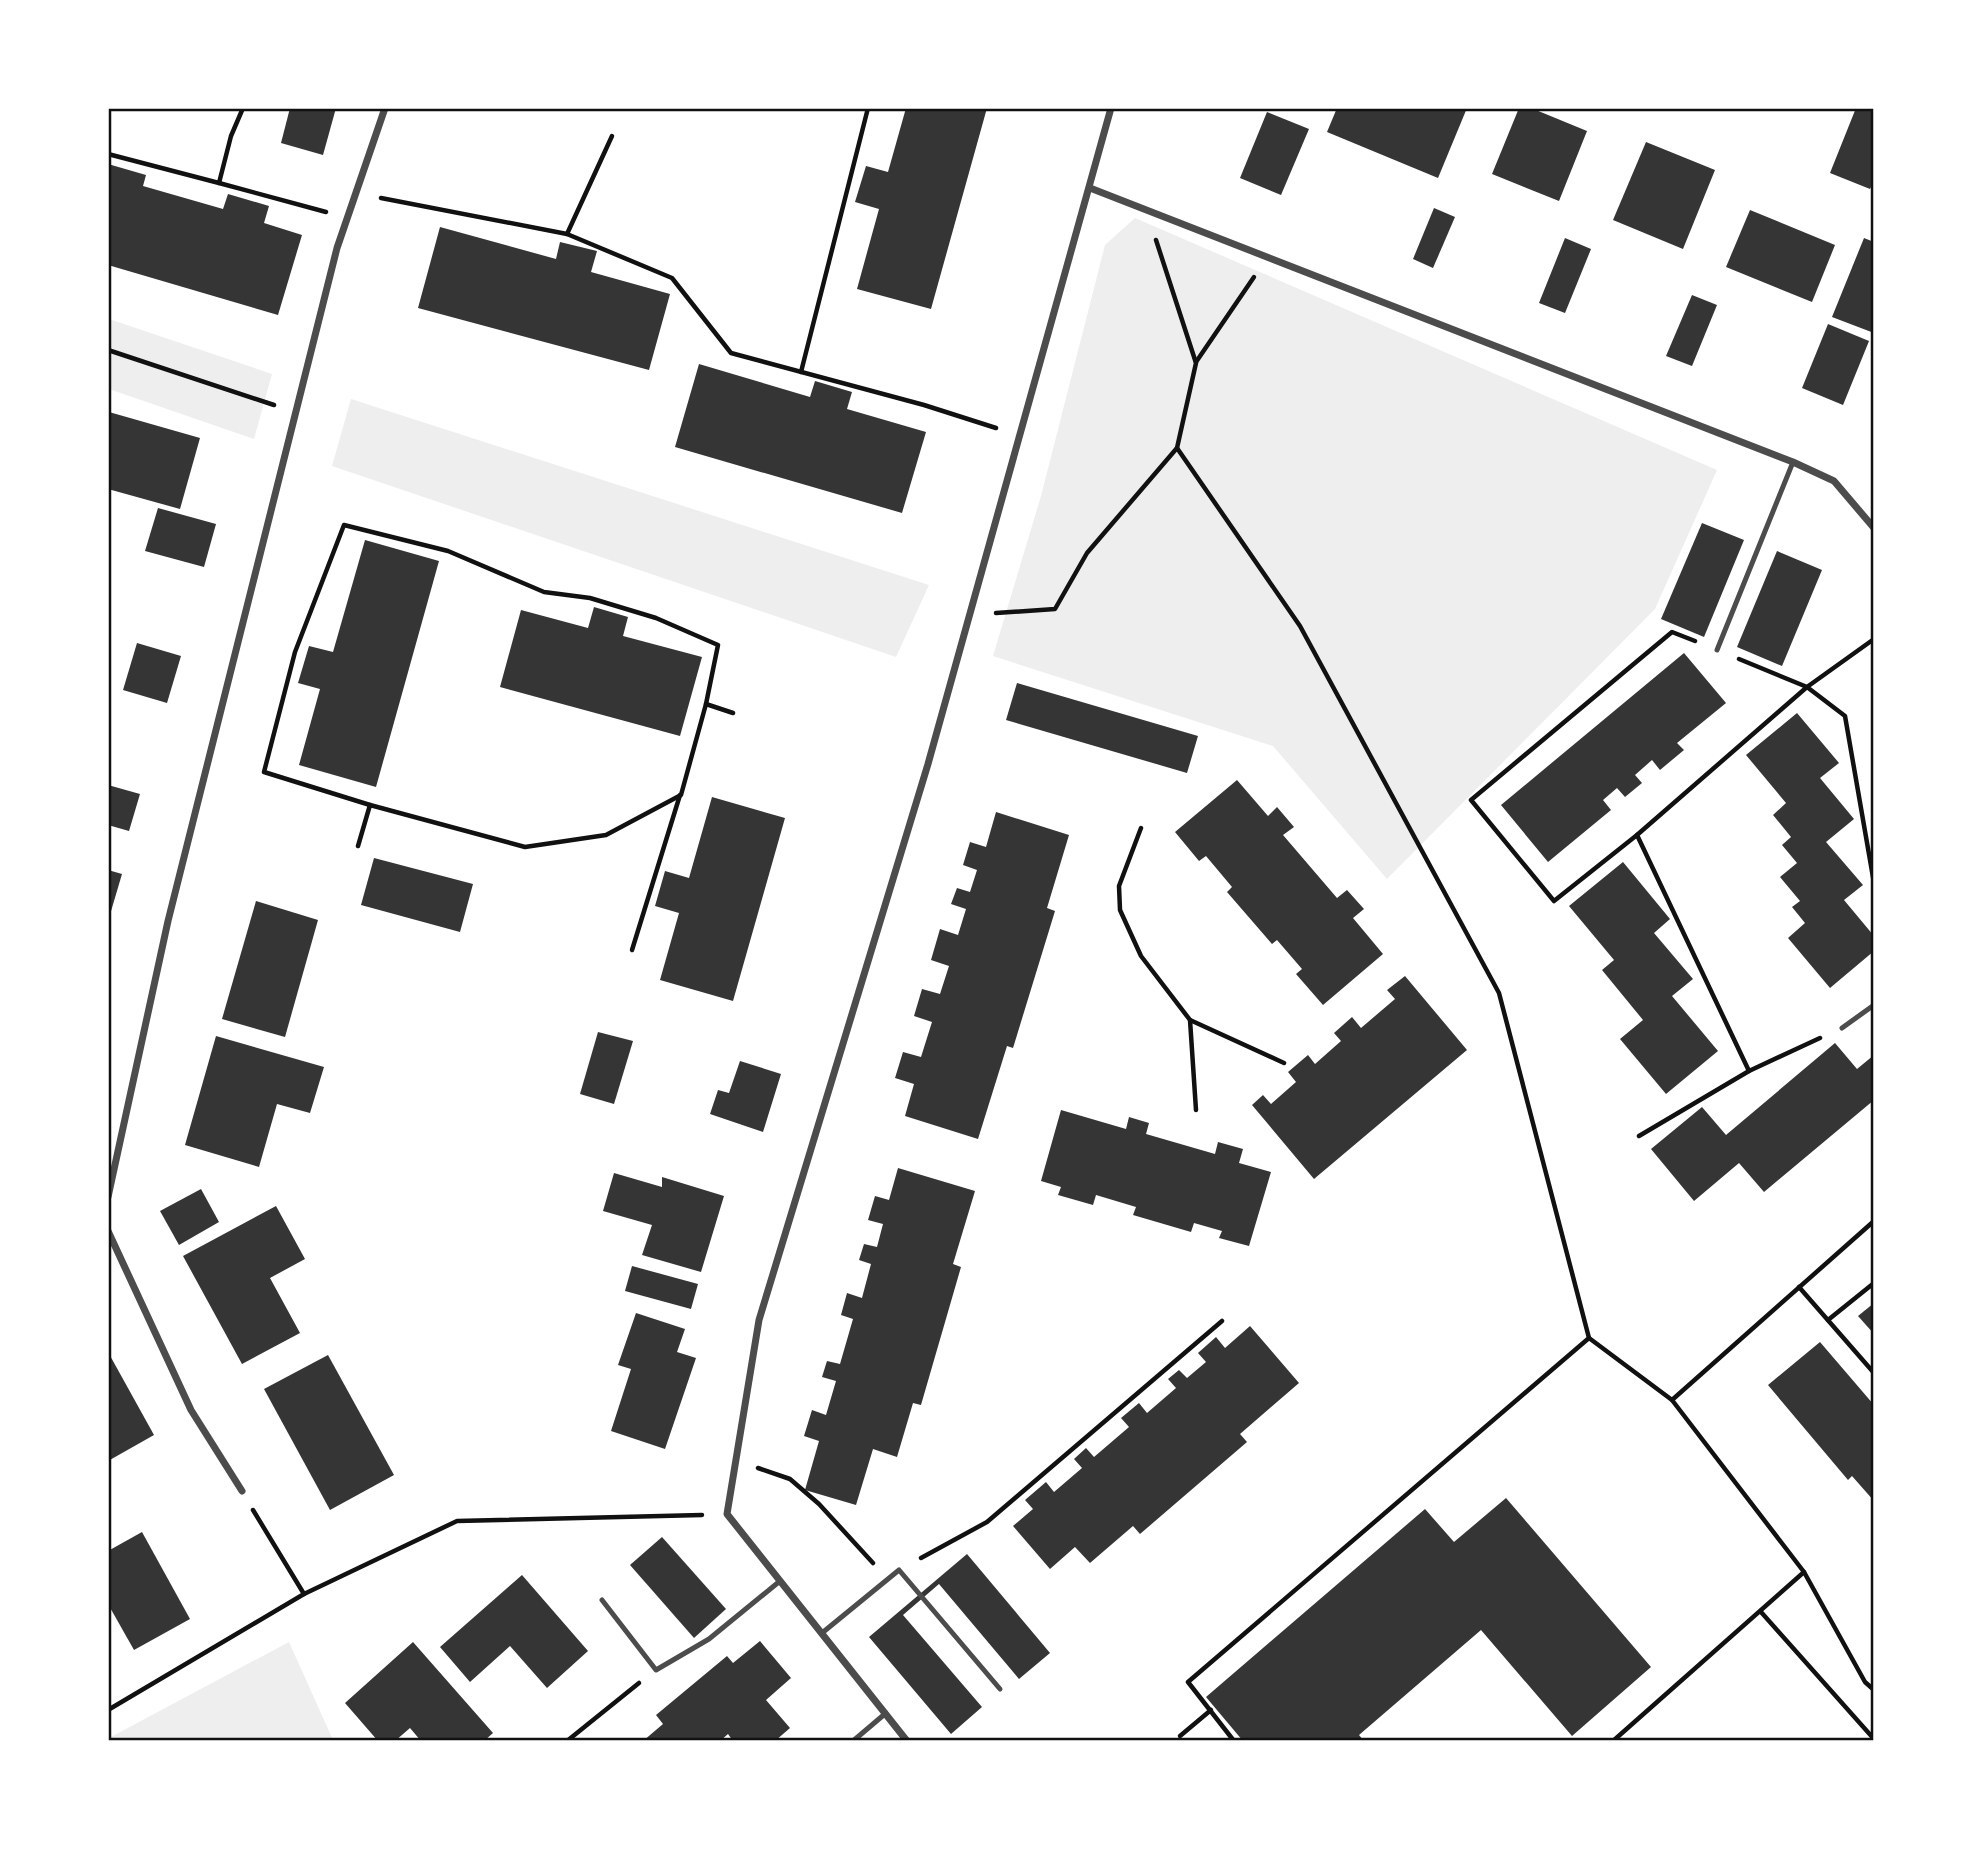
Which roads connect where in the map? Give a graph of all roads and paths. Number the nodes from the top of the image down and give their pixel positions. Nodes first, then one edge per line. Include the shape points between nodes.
1 (243, 108) edge
2 (385, 108) edge
3 (868, 108) edge
4 (1111, 108) edge
5 (612, 136) dead end
6 (108, 154) edge
7 (219, 183) junction
8 (1090, 188) junction
9 (354, 193) junction
10 (1146, 210) junction
11 (346, 218) junction
12 (567, 234) junction
13 (1268, 257) junction
14 (108, 351) edge
15 (1196, 363) junction
16 (801, 372) junction
17 (297, 412) junction
18 (1020, 436) junction
19 (1177, 448) junction
20 (1793, 462) junction
21 (1874, 528) edge
22 (970, 615) junction
23 (1874, 639) edge
24 (1717, 650) junction
25 (1807, 687) junction
26 (706, 704) junction
27 (733, 713) dead end
28 (681, 795) junction
29 (370, 805) junction
30 (1141, 828) dead end
31 (1637, 835) junction
32 (358, 846) dead end
33 (1874, 883) edge
34 (632, 950) dead end
35 (1874, 1005) edge
36 (1190, 1020) junction
37 (1842, 1028) joint
38 (1284, 1063) dead end
39 (1749, 1071) junction
40 (1196, 1110) dead end
41 (1639, 1136) dead end
42 (108, 1196) edge
43 (1874, 1221) edge
44 (108, 1231) edge
45 (1874, 1283) edge
46 (1799, 1287) junction
47 (1828, 1320) junction
48 (1222, 1321) dead end
49 (1588, 1338) junction
50 (1874, 1373) edge
51 (1672, 1400) junction
52 (736, 1461) junction
53 (242, 1491) joint
54 (727, 1514) junction
55 (899, 1570) junction
56 (1804, 1572) junction
57 (888, 1579) junction
58 (780, 1581) junction
59 (304, 1594) junction
60 (602, 1600) dead end
61 (1761, 1612) junction
62 (822, 1633) junction
63 (656, 1670) junction
64 (1000, 1689) dead end
65 (1874, 1690) edge
66 (108, 1710) edge
67 (1210, 1710) junction
68 (886, 1713) junction
69 (1180, 1736) dead end
70 (1874, 1739) edge
71 (567, 1741) edge
72 (853, 1741) edge
73 (907, 1741) edge
74 (1234, 1741) edge
75 (1613, 1741) edge

1 - 7 path
2 - 9 street
3 - 16 path
4 - 8 street
5 - 12 path
6 - 7 path
7 - 11 path
8 - 10 street
8 - 18 street
9 - 11 street
9 - 12 path
10 - 13 street
10 - 15 path
11 - 17 street
12 - 16 path via 671,278 730,353
13 - 15 path
13 - 20 street
14 - 17 path
15 - 19 path
16 - 18 path
17 - 42 street via 167,920
18 - 22 street
19 - 22 path via 1087,553 1055,609
19 - 49 path via 1300,626 1499,993
20 - 21 street via 1834,481
20 - 24 lane
22 - 52 street via 759,1320
23 - 25 path
24 - 25 path
24 - 31 path via 1672,632 1471,800 1554,901
25 - 31 path
25 - 33 path via 1845,716
26 - 27 path
26 - 28 path
26 - 29 path via 718,645 656,618 590,598 544,592 448,551 344,525 295,652 264,772
28 - 29 path via 606,835 526,847
28 - 34 path
29 - 32 path
30 - 36 path via 1119,886 1120,910 1141,956
31 - 39 path
35 - 37 lane
36 - 38 path
36 - 40 path
37 - 39 path
39 - 41 path
43 - 46 path
44 - 53 street via 191,1410
45 - 47 path
46 - 47 path
46 - 51 path
47 - 50 path
48 - 55 path via 987,1521
49 - 51 path
49 - 67 path via 1188,1682
51 - 56 path
52 - 54 street
52 - 57 path via 790,1479
53 - 59 path
54 - 58 street
54 - 59 path via 457,1521
55 - 57 lane
55 - 64 lane
56 - 61 path
56 - 65 path via 1865,1682
57 - 62 lane
58 - 62 street
58 - 63 lane via 709,1639
59 - 66 path
60 - 63 lane
61 - 70 path
61 - 75 path
62 - 68 street
63 - 71 path
67 - 69 path
67 - 74 path
68 - 72 lane
68 - 73 street

